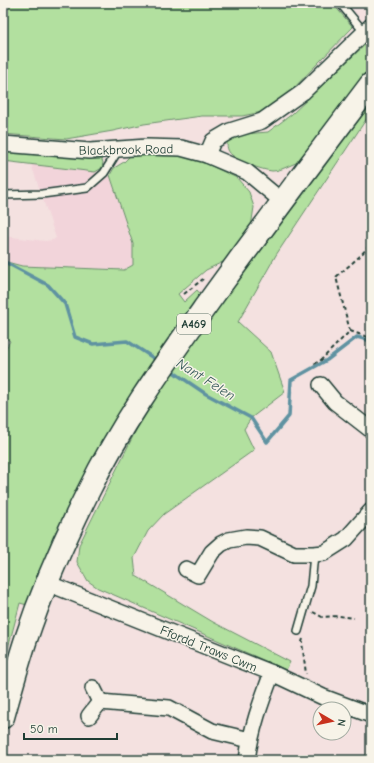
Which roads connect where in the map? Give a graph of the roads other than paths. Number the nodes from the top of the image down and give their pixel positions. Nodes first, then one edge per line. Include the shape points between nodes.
1 (340, 3) edge
2 (368, 29) edge
3 (371, 84) edge
4 (3, 144) edge
5 (119, 149) junction
6 (207, 155) junction
7 (3, 195) edge
8 (283, 202) junction
9 (321, 386) dead end
10 (371, 430) edge
11 (370, 515) edge
12 (314, 554) junction
13 (186, 569) dead end
14 (47, 583) junction
15 (298, 631) dead end
16 (272, 673) junction
17 (93, 688) dead end
18 (100, 702) junction
19 (371, 715) edge
20 (89, 716) dead end
21 (3, 717) edge
22 (250, 740) junction
23 (247, 760) edge

1 - 2 lane
2 - 6 street via 303,92 262,121 230,131 213,141
3 - 8 main road, A469
4 - 5 street, Blackbrook Road via 90,151
5 - 6 street, Blackbrook Road via 181,148
5 - 7 lane via 104,173 87,188 42,194
6 - 8 street, Blackbrook Road via 247,172
8 - 14 main road, A469 via 137,406 88,491
9 - 10 street via 334,402
11 - 12 street via 346,539 324,553
12 - 13 street via 294,554 260,538 246,537 221,544 212,552 198,575
12 - 15 lane via 311,586
14 - 16 street, Ffordd Traws Cwm
14 - 21 main road, A469
16 - 19 street, Ffordd Traws Cwm
16 - 22 street
17 - 18 street
18 - 20 street
18 - 22 street via 169,708 212,731
22 - 23 street

